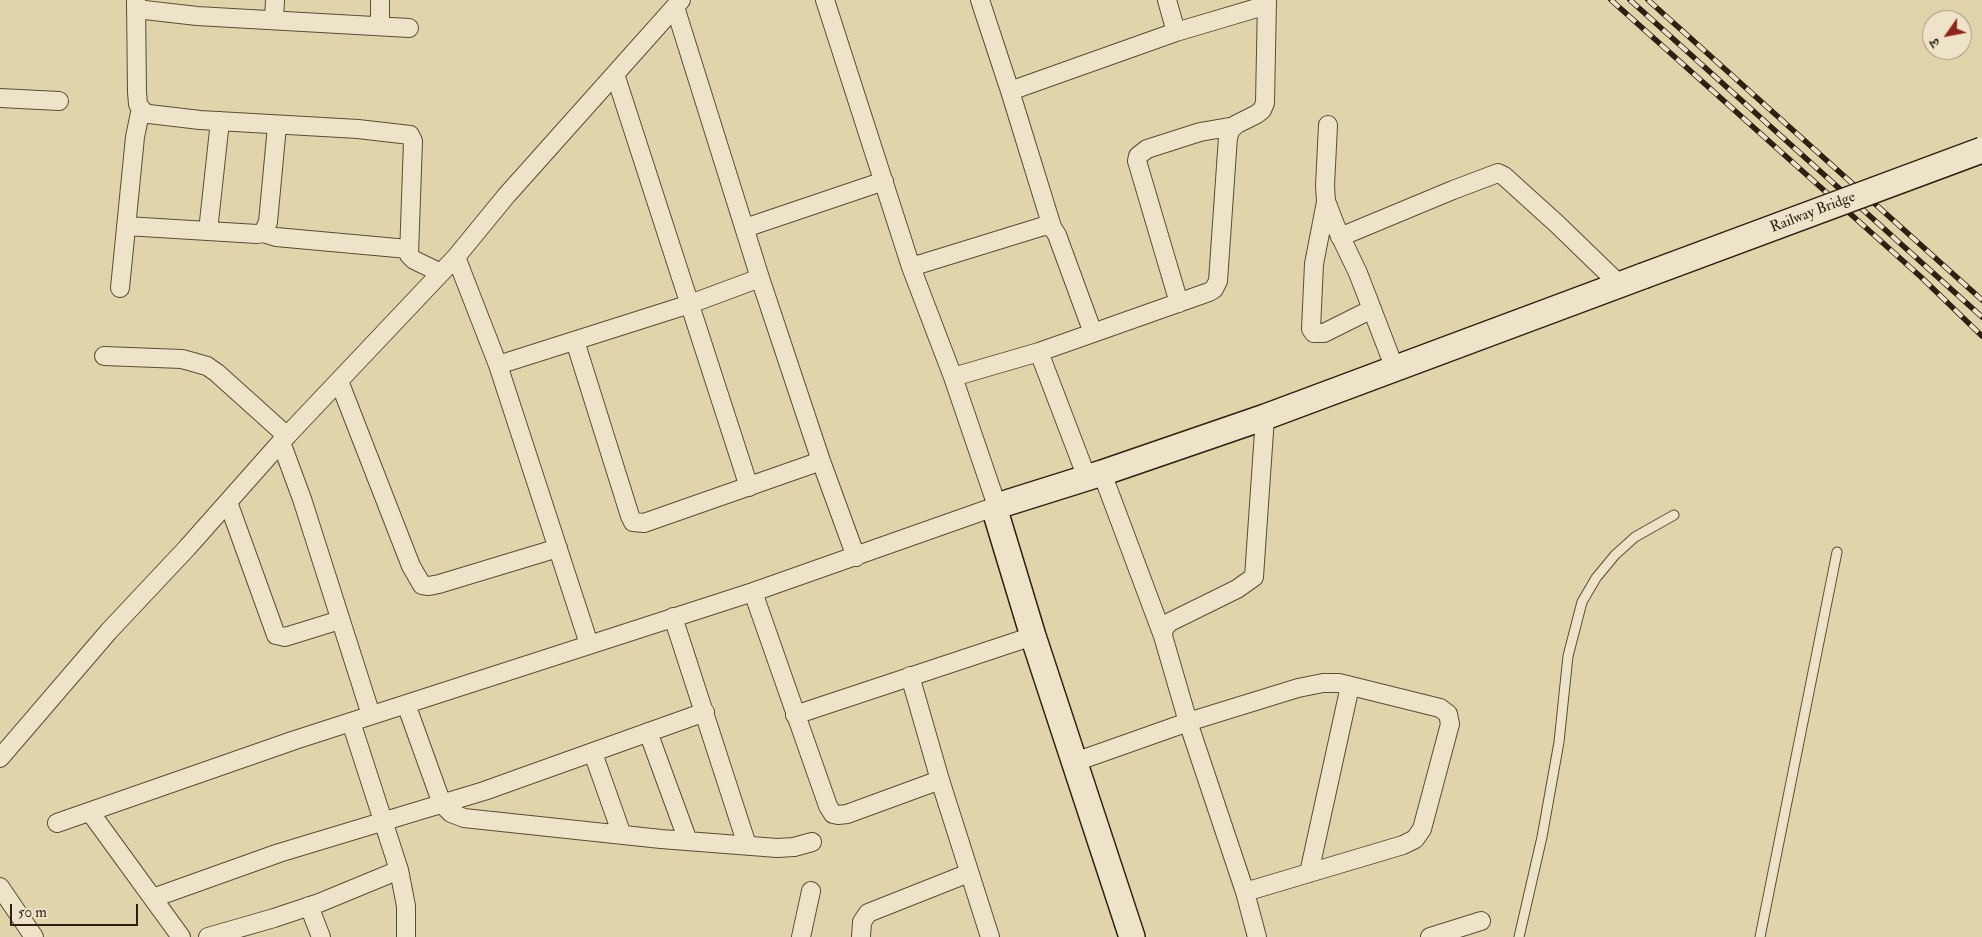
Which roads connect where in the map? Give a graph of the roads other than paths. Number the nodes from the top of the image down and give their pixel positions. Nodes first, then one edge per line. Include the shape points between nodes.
1 (275, 0) edge
2 (380, 0) edge
3 (825, 0) edge
4 (980, 0) edge
5 (1166, 0) edge
6 (678, 3) edge
7 (1267, 3) edge
8 (136, 5) edge
9 (274, 19) junction
10 (380, 26) junction
11 (409, 28) dead end
12 (1176, 32) junction
13 (615, 74) junction
14 (1010, 91) junction
15 (0, 98) edge
16 (60, 101) dead end
17 (141, 108) junction
18 (220, 121) junction
19 (1328, 125) dead end
20 (277, 126) junction
21 (1235, 126) junction
22 (1982, 150) edge
23 (884, 181) junction
24 (1326, 201) junction
25 (126, 226) junction
26 (1052, 227) junction
27 (745, 228) junction
28 (208, 231) junction
29 (262, 233) junction
30 (1340, 237) junction
31 (408, 249) junction
32 (456, 257) junction
33 (911, 267) junction
34 (441, 273) junction
35 (760, 278) junction
36 (1620, 285) junction
37 (120, 288) dead end
38 (1178, 303) junction
39 (690, 304) junction
40 (1372, 309) junction
41 (1093, 333) junction
42 (575, 340) junction
43 (1039, 352) junction
44 (104, 356) dead end
45 (498, 365) junction
46 (1395, 369) junction
47 (953, 377) junction
48 (339, 381) junction
49 (1265, 417) junction
50 (284, 439) junction
51 (821, 462) junction
52 (1094, 476) junction
53 (748, 487) junction
54 (228, 502) junction
55 (997, 506) junction
56 (1674, 515) dead end
57 (558, 548) junction
58 (1837, 552) dead end
59 (856, 557) junction
60 (753, 592) junction
61 (673, 618) junction
62 (340, 620) junction
63 (1033, 636) junction
64 (1163, 636) junction
65 (589, 644) junction
66 (910, 676) junction
67 (1350, 686) junction
68 (406, 704) junction
69 (705, 712) junction
70 (371, 715) junction
71 (796, 715) junction
72 (351, 722) junction
73 (1188, 722) junction
74 (648, 732) junction
75 (1, 752) edge
76 (593, 753) junction
77 (1075, 762) junction
78 (940, 780) junction
79 (442, 804) junction
80 (90, 812) junction
81 (384, 822) junction
82 (57, 823) dead end
83 (622, 835) junction
84 (688, 841) junction
85 (812, 842) dead end
86 (747, 846) junction
87 (399, 870) junction
88 (969, 873) junction
89 (1309, 873) junction
90 (0, 887) edge
91 (811, 891) dead end
92 (1245, 892) junction
93 (153, 898) junction
94 (309, 906) junction
95 (1480, 921) dead end
96 (34, 937) edge
97 (181, 937) edge
98 (208, 937) edge
99 (321, 937) edge
100 (406, 937) edge
101 (801, 937) edge
102 (860, 937) edge
103 (990, 937) edge
104 (1132, 937) edge
105 (1257, 937) edge
106 (1430, 937) edge
107 (1519, 937) edge
108 (1760, 937) edge

1 - 9 street
2 - 10 street
3 - 23 street
4 - 14 street
5 - 12 street
6 - 13 street
6 - 27 street
7 - 12 street
7 - 21 street via 1265,103 1257,114
8 - 9 street via 197,16
8 - 17 street via 138,104
9 - 10 street
10 - 11 street
12 - 14 street
13 - 32 street via 512,188
13 - 39 street
14 - 26 street
15 - 16 street
17 - 18 street via 148,114
17 - 25 street
18 - 20 street
18 - 28 street
19 - 24 street
20 - 29 street via 268,222
20 - 31 street via 410,135 413,141
21 - 38 street via 1228,137 1218,281 1209,292
21 - 38 street via 1200,132 1147,149 1138,156
22 - 36 street, Railway Bridge, bridge
23 - 27 street
23 - 33 street
24 - 30 street
24 - 40 street via 1314,264 1311,329 1314,333 1324,333
25 - 28 street
25 - 37 street
26 - 33 street via 1044,226
26 - 41 street
27 - 35 street
28 - 29 street
29 - 31 street
30 - 36 street via 1498,173
30 - 40 street
31 - 34 street via 410,258
32 - 34 street
32 - 45 street
33 - 47 street
34 - 48 street
35 - 39 street
35 - 51 street
36 - 46 street, Railway Bridge
38 - 41 street
39 - 42 street
39 - 53 street
40 - 46 street
41 - 43 street
42 - 45 street
42 - 53 street via 634,522 644,523
43 - 47 street
43 - 52 street
44 - 50 street via 182,359 207,366
45 - 57 street
46 - 49 street, Railway Bridge
47 - 55 street
48 - 50 street
48 - 57 street via 411,566 422,585 439,584
49 - 52 street, Railway Bridge
49 - 64 street via 1254,577 1237,589 1170,622 1164,628
50 - 54 street
50 - 62 street
51 - 53 street
51 - 59 street
52 - 55 street, Railway Bridge
52 - 64 street
54 - 62 street via 276,635 285,638
54 - 75 street
55 - 59 street
55 - 63 street via 997,517
56 - 107 lane via 1636,537 1615,555 1582,602 1568,656 1556,761 1542,837
57 - 65 street
58 - 108 lane
59 - 60 street
60 - 61 street
60 - 71 street
61 - 65 street
61 - 69 street
62 - 70 street
63 - 66 street
63 - 77 street
64 - 73 street
65 - 68 street
66 - 71 street
66 - 78 street
67 - 73 street via 1323,682
67 - 89 street
67 - 89 street via 1440,708 1448,714 1450,724 1422,830 1415,839
68 - 70 street
68 - 79 street
69 - 74 street
69 - 86 street
70 - 72 street
71 - 78 street via 832,814 847,814
72 - 80 street
72 - 81 street
73 - 77 street
73 - 92 street
74 - 76 street
74 - 84 street
76 - 79 street
76 - 83 street
77 - 104 street
78 - 88 street
79 - 81 street
79 - 83 street via 451,813 464,818
80 - 82 street
80 - 93 street
81 - 87 street
81 - 93 street via 279,853
83 - 84 street
84 - 86 street
85 - 86 street via 794,847
87 - 94 street
87 - 100 street via 406,906
88 - 102 street via 868,913 862,922
88 - 103 street
89 - 92 street
90 - 96 street
91 - 101 street
92 - 105 street
93 - 97 street
94 - 98 street
94 - 99 street
95 - 106 street

